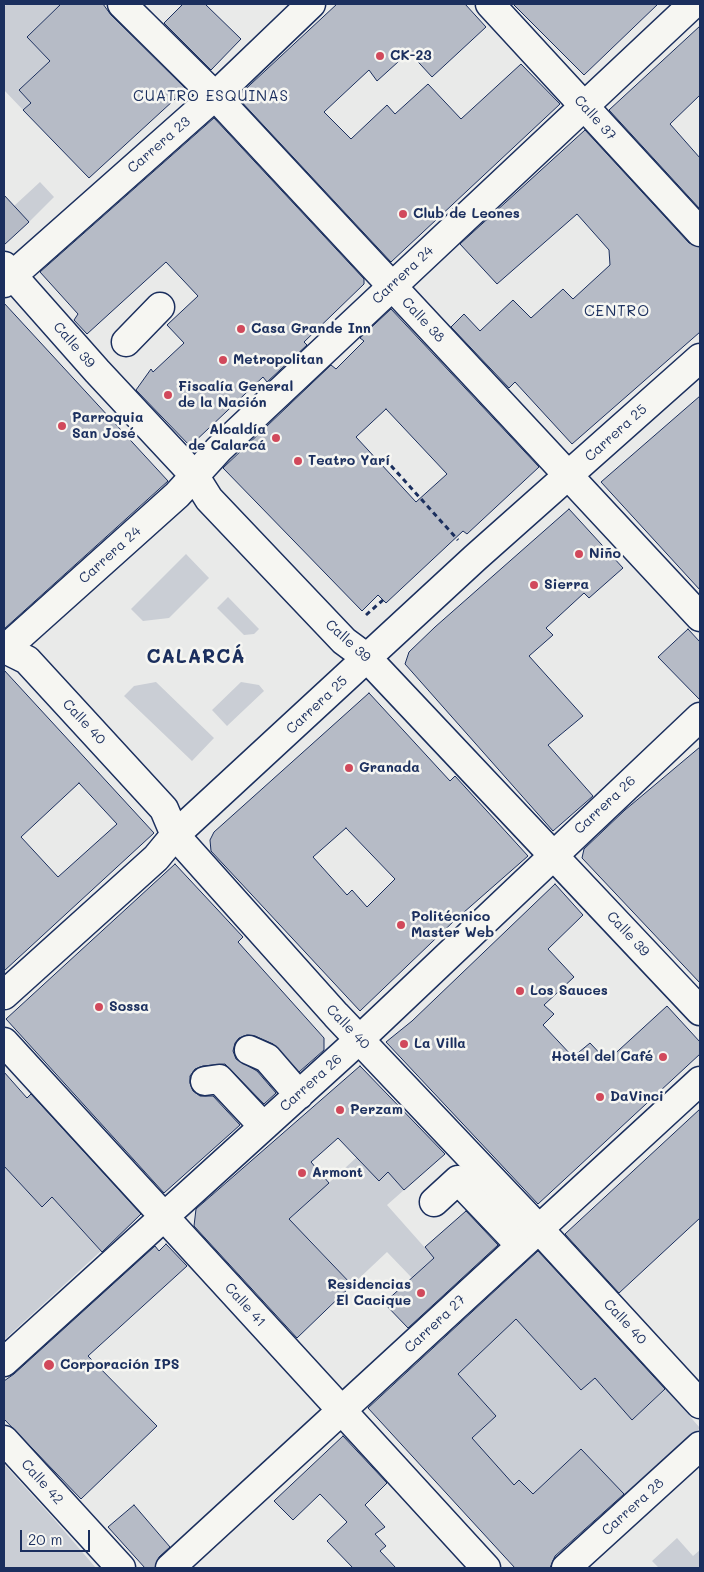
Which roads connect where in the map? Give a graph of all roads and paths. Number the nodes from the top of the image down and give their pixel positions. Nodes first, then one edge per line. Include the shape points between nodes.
1 (122, 4) edge
2 (310, 4) edge
3 (490, 4) edge
4 (693, 4) edge
5 (215, 96) junction
6 (585, 106) junction
7 (700, 232) edge
8 (7, 275) edge
9 (391, 286) junction
10 (160, 307) dead end
11 (112, 356) junction
12 (700, 358) edge
13 (385, 459) dead end
14 (569, 474) junction
15 (194, 475) junction
16 (475, 558) junction
17 (383, 600) dead end
18 (366, 615) dead end
19 (700, 617) edge
20 (4, 649) edge
21 (367, 658) junction
22 (700, 717) edge
23 (175, 835) junction
24 (552, 855) junction
25 (4, 995) edge
26 (700, 1012) edge
27 (360, 1039) junction
28 (4, 1042) edge
29 (249, 1050) dead end
30 (700, 1080) edge
31 (204, 1081) dead end
32 (298, 1095) junction
33 (263, 1126) junction
34 (434, 1202) dead end
35 (164, 1216) junction
36 (529, 1236) junction
37 (4, 1362) edge
38 (700, 1404) edge
39 (341, 1412) junction
40 (4, 1440) edge
41 (700, 1446) edge
42 (121, 1568) edge
43 (170, 1568) edge
44 (486, 1568) edge
45 (566, 1568) edge

1 - 5 street, Calle 38
2 - 5 street, Carrera 23
3 - 6 street, Calle 37
4 - 6 street, Carrera 24
5 - 8 street, Carrera 23
5 - 9 street, Calle 38
6 - 7 street, Calle 37
6 - 9 street, Carrera 24
8 - 11 street, Calle 39
9 - 14 street, Calle 38
9 - 15 street, Carrera 24
10 - 11 street
11 - 15 street, Calle 39
12 - 14 street, Carrera 25
13 - 16 path
14 - 16 street, Carrera 25
14 - 19 street, Calle 38
15 - 20 street, Carrera 24 via 176,495
15 - 21 street, Calle 39 via 209,499 344,640
16 - 21 street, Carrera 25
17 - 18 path
20 - 23 street, Calle 40 via 27,660 164,809
21 - 23 street, Carrera 25
21 - 24 street, Calle 39
22 - 24 street, Carrera 26
23 - 25 street, Carrera 25 via 156,858
23 - 27 street, Calle 40
24 - 26 street, Calle 39
24 - 27 street, Carrera 26
27 - 32 street, Carrera 26
27 - 36 street, Calle 40
28 - 35 street, Calle 41
29 - 32 street via 267,1058
30 - 36 street, Carrera 27
31 - 33 street via 219,1079
32 - 33 street, Carrera 26
33 - 35 street, Carrera 26
34 - 36 street via 458,1180
35 - 37 street, Carrera 26
35 - 39 street, Calle 41
36 - 38 street, Calle 40
36 - 39 street, Carrera 27
39 - 43 street, Carrera 27
39 - 44 street, Calle 41
40 - 42 street, Calle 42
41 - 45 street, Carrera 28

